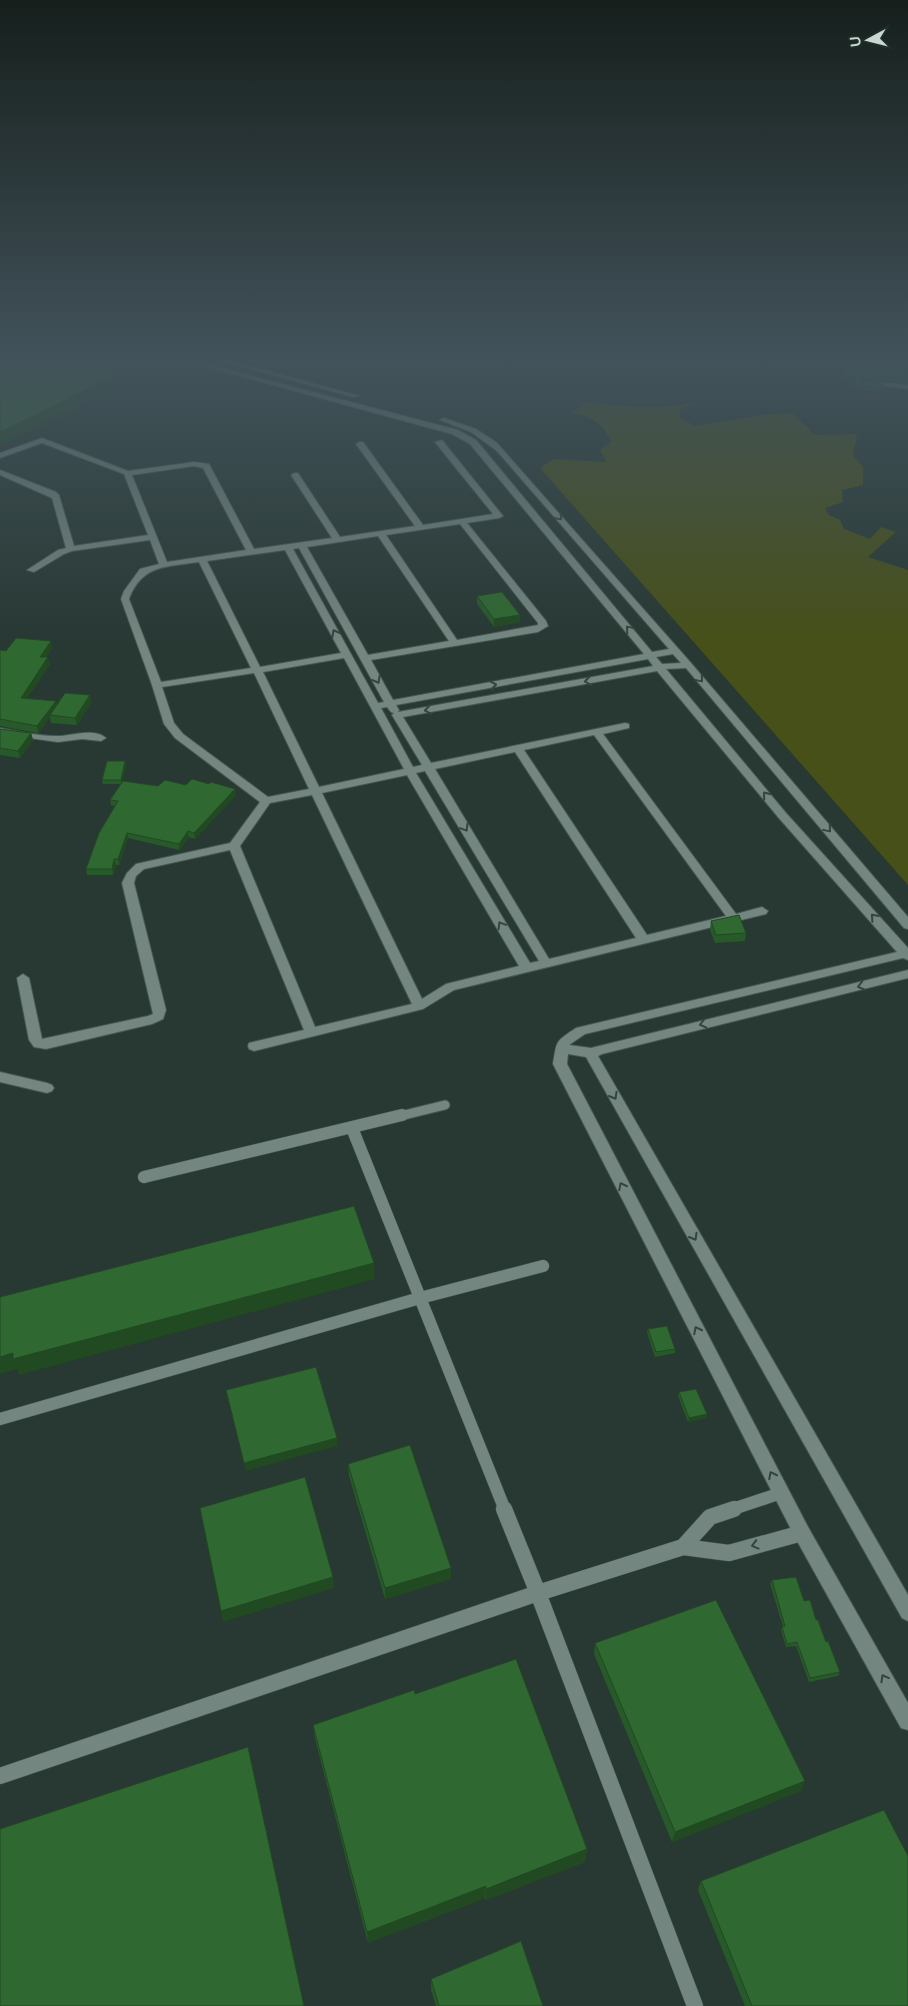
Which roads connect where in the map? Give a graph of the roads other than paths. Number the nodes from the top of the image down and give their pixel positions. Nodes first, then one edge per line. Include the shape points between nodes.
1 (80, 455) edge
2 (368, 455) edge
3 (449, 455) edge
4 (483, 455) edge
5 (505, 455) edge
6 (0, 472) edge
7 (128, 473) junction
8 (295, 475) dead end
9 (462, 522) junction
10 (421, 528) junction
11 (381, 534) junction
12 (153, 537) junction
13 (338, 540) junction
14 (302, 545) junction
15 (288, 547) junction
16 (71, 549) junction
17 (252, 553) junction
18 (203, 560) junction
19 (164, 566) junction
20 (31, 570) dead end
21 (455, 643) junction
22 (675, 651) junction
23 (346, 655) junction
24 (651, 656) junction
25 (365, 658) junction
26 (688, 664) junction
27 (661, 667) junction
28 (257, 670) junction
29 (158, 685) junction
30 (390, 704) junction
31 (376, 706) junction
32 (397, 715) junction
33 (381, 718) junction
34 (625, 726) dead end
35 (0, 731) edge
36 (597, 732) junction
37 (101, 738) dead end
38 (517, 748) junction
39 (428, 766) junction
40 (410, 771) junction
41 (314, 790) junction
42 (266, 801) junction
43 (234, 846) junction
44 (762, 911) dead end
45 (733, 918) junction
46 (908, 925) edge
47 (644, 940) junction
48 (907, 954) edge
49 (546, 963) junction
50 (526, 967) junction
51 (908, 974) edge
52 (24, 978) dead end
53 (419, 1006) junction
54 (311, 1032) junction
55 (254, 1046) dead end
56 (561, 1049) junction
57 (593, 1053) junction
58 (0, 1077) edge
59 (47, 1088) dead end
60 (445, 1105) dead end
61 (352, 1128) junction
62 (144, 1177) dead end
63 (543, 1266) dead end
64 (420, 1298) junction
65 (0, 1419) edge
66 (781, 1493) junction
67 (802, 1533) junction
68 (683, 1547) junction
69 (538, 1593) junction
70 (908, 1612) edge
71 (908, 1721) edge
72 (0, 1776) edge
73 (694, 2006) edge

1 - 7 street
2 - 10 street
3 - 9 street via 499,516
24 -> 4 street
5 -> 22 street
6 - 16 street via 56,497
7 - 12 street
7 - 17 street via 194,464 206,466
8 - 13 street
9 - 10 street
9 - 21 street via 543,626
10 - 11 street
11 - 13 street
11 - 21 street
12 - 16 street
12 - 19 street
13 - 14 street
14 - 15 street
14 - 25 street
15 - 17 street
23 -> 15 street
16 - 20 street
17 - 18 street
18 - 19 street
18 - 28 street
19 - 29 street via 143,572 125,600
21 - 25 street
22 - 24 street
22 - 26 street
23 - 28 street
23 - 31 street
24 - 27 street
30 -> 24 street
25 -> 30 street
26 - 27 street
26 -> 46 street
27 -> 32 street
48 -> 27 street via 782,815
28 - 29 street
28 - 41 street
29 - 42 street via 170,724 179,736
30 - 31 street
30 - 32 street
31 - 33 street
32 - 33 street
32 - 39 street
33 - 40 street
34 - 36 street
35 - 37 street via 58,739
36 - 38 street
36 - 45 street
38 - 39 street
38 - 47 street
39 - 40 street
39 -> 49 street
40 - 41 street
50 -> 40 street
41 - 42 street
41 - 53 street
42 - 43 street
43 - 52 street via 140,866 131,875 128,883 159,1016 39,1044 35,1040
43 - 54 street
44 - 45 street
45 - 47 street
47 - 49 street
48 - 56 street via 581,1031 563,1043
49 - 50 street
50 - 53 street via 450,986
51 -> 57 street
53 - 54 street
54 - 55 street
56 - 57 street
66 -> 56 street via 560,1064
57 -> 70 street via 593,1059
58 - 59 street
60 - 61 lane
61 - 62 lane
61 - 64 lane
63 - 64 lane
64 - 65 lane
64 - 69 lane
66 - 67 street
66 - 68 lane via 710,1517
67 -> 68 lane via 729,1552
71 -> 67 street
68 - 69 lane
69 - 72 lane
69 - 73 lane

